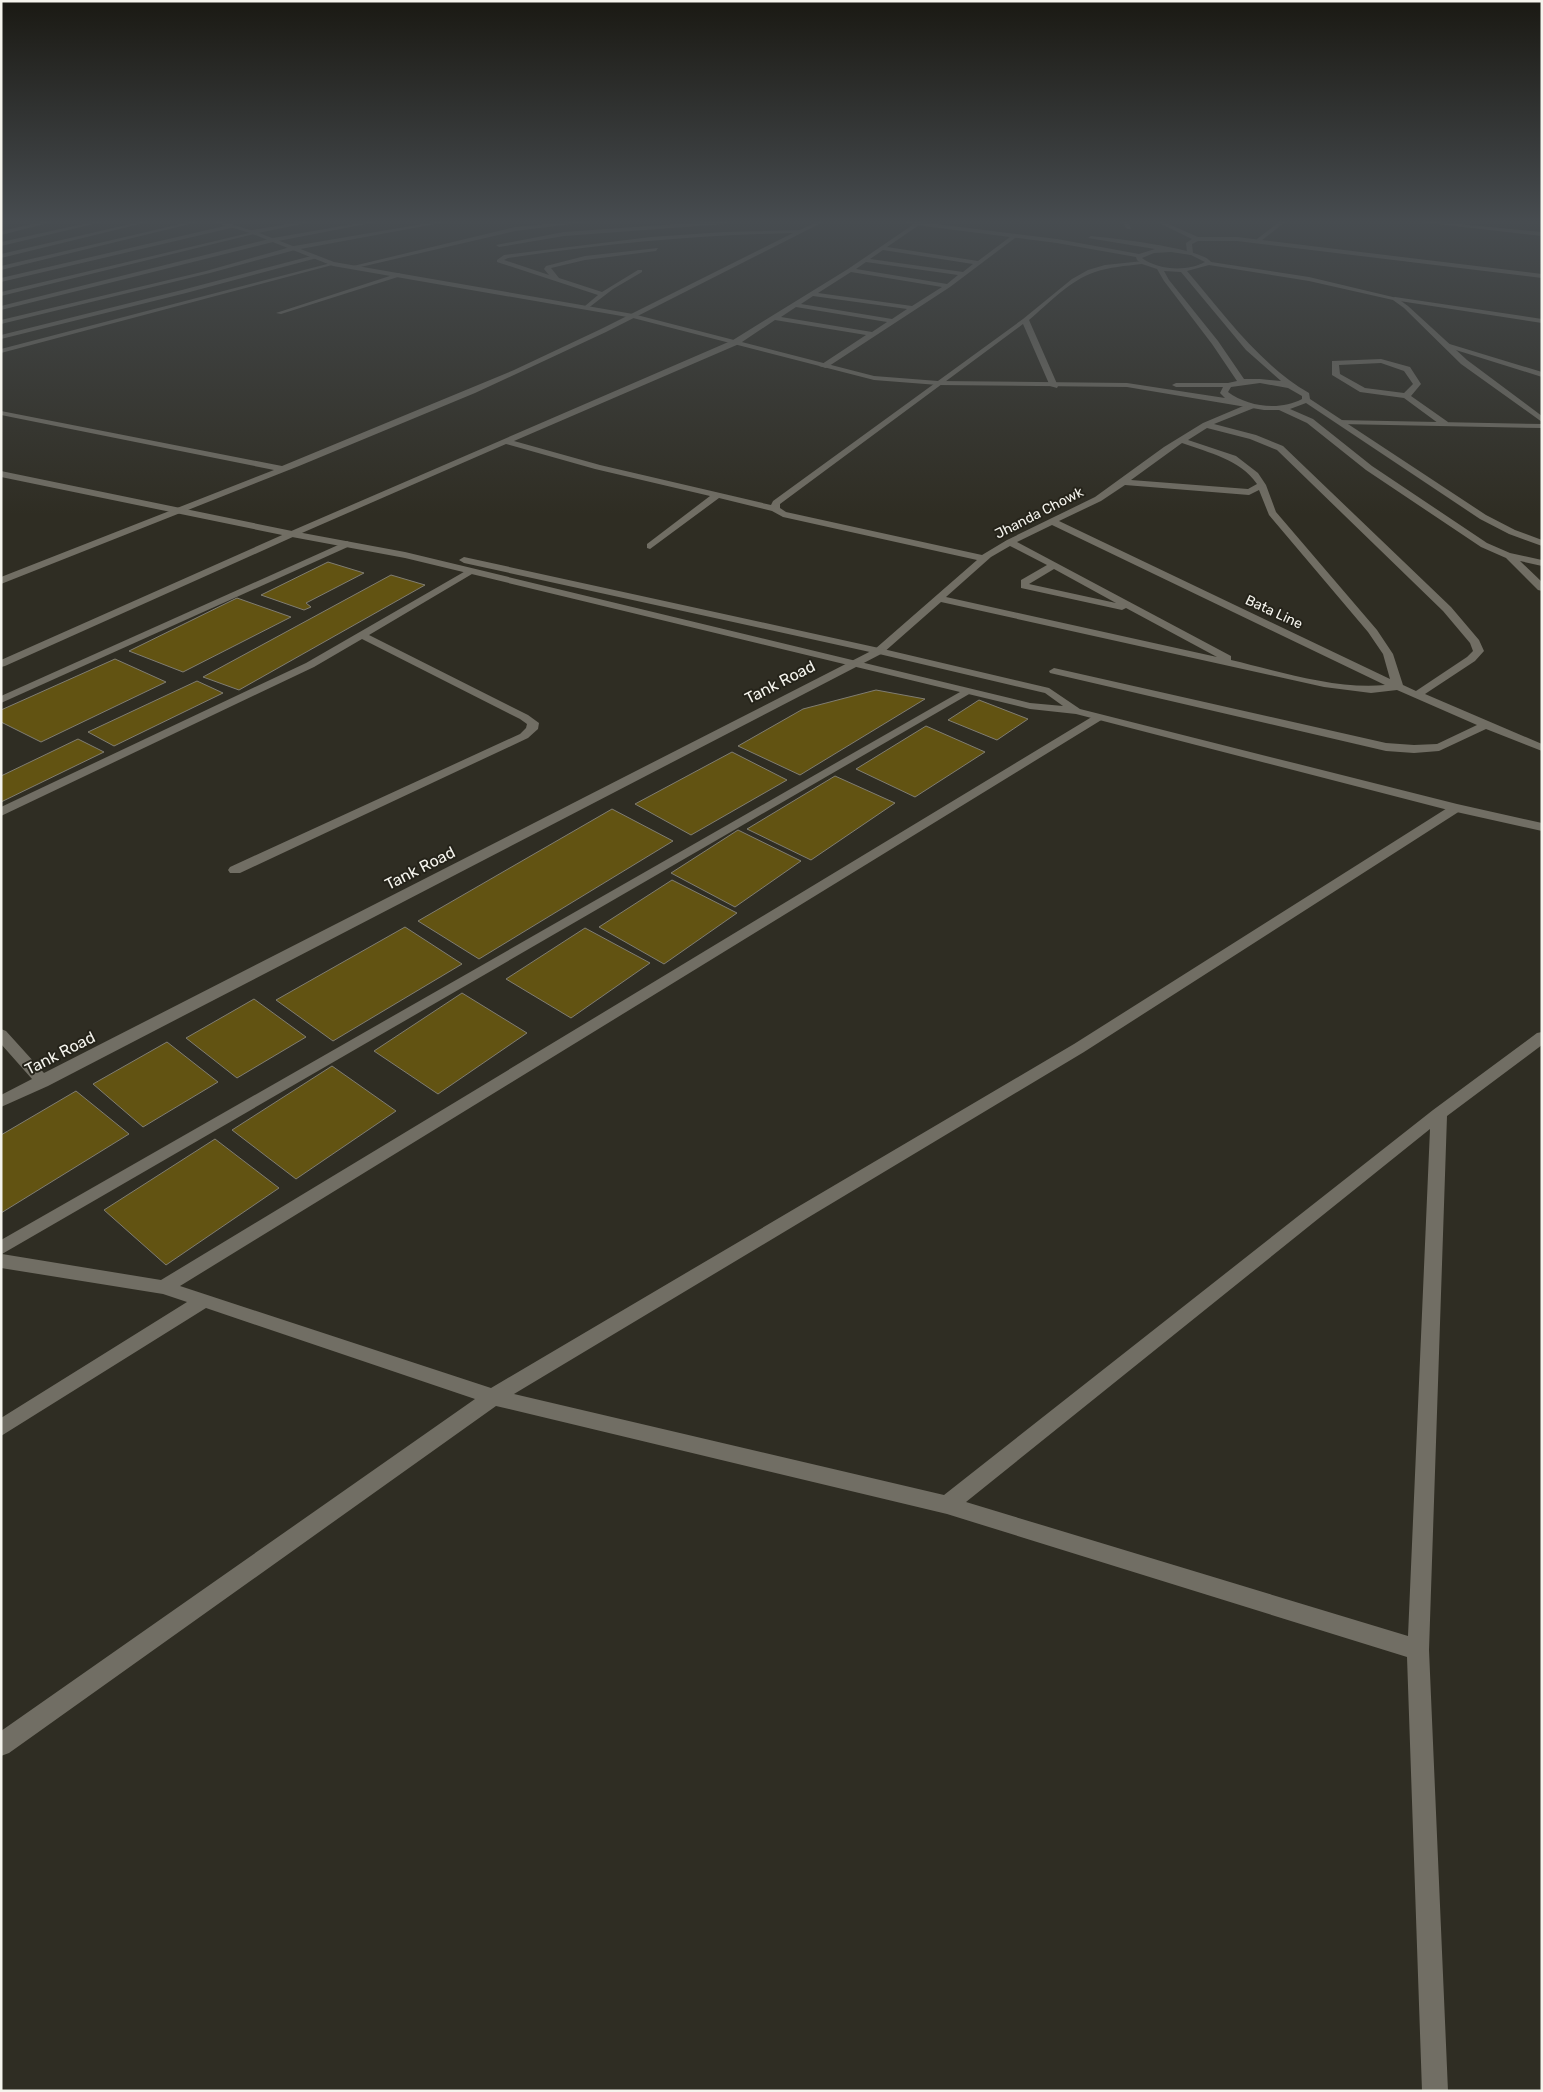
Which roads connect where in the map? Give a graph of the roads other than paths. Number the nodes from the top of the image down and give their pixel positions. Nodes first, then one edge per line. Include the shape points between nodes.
1 (72, 320) edge
2 (121, 320) edge
3 (625, 320) edge
4 (647, 320) edge
5 (772, 320) edge
6 (785, 320) edge
7 (884, 320) edge
8 (1025, 320) joint
9 (1197, 320) edge
10 (1225, 320) edge
11 (1420, 320) edge
12 (892, 321) joint
13 (872, 334) junction
14 (1, 337) edge
15 (736, 342) junction
16 (1446, 344) junction
17 (1, 351) edge
18 (823, 366) junction
19 (1519, 369) junction
20 (1542, 371) edge
21 (1542, 376) edge
22 (1241, 381) junction
23 (938, 383) junction
24 (1127, 385) junction
25 (1228, 385) junction
26 (1054, 386) junction
27 (1291, 386) junction
28 (1406, 396) junction
29 (1306, 400) junction
30 (1238, 402) junction
31 (1250, 406) junction
32 (1281, 408) junction
33 (1, 413) edge
34 (1542, 420) edge
35 (1340, 422) junction
36 (1445, 424) junction
37 (1206, 426) junction
38 (1542, 426) edge
39 (1181, 440) junction
40 (507, 442) junction
41 (282, 469) junction
42 (1, 474) edge
43 (1124, 482) junction
44 (1262, 485) junction
45 (716, 496) junction
46 (775, 509) junction
47 (179, 510) junction
48 (1051, 521) junction
49 (292, 534) junction
50 (1010, 542) junction
51 (1542, 543) edge
52 (347, 544) junction
53 (650, 546) dead end
54 (405, 555) junction
55 (1508, 556) junction
56 (983, 558) junction
57 (1542, 563) edge
58 (1053, 566) junction
59 (469, 572) junction
60 (1, 581) edge
61 (1542, 588) edge
62 (938, 598) junction
63 (1138, 610) junction
64 (362, 635) junction
65 (879, 651) junction
66 (1, 664) edge
67 (854, 664) junction
68 (1240, 665) junction
69 (1054, 671) dead end
70 (1398, 687) junction
71 (967, 691) junction
72 (1417, 695) junction
73 (1, 700) edge
74 (1076, 711) junction
75 (1098, 717) junction
76 (1487, 724) junction
77 (1542, 748) edge
78 (1456, 808) junction
79 (1, 812) edge
80 (1542, 827) edge
81 (235, 870) dead end
82 (1, 1034) edge
83 (1542, 1037) edge
84 (43, 1082) junction
85 (1, 1102) edge
86 (1439, 1114) junction
87 (1, 1248) edge
88 (1, 1261) edge
89 (162, 1287) junction
90 (205, 1300) junction
91 (493, 1397) junction
92 (1, 1428) edge
93 (947, 1505) junction
94 (1418, 1650) junction
95 (1, 1745) edge
96 (1435, 2091) edge

1 - 14 street
2 - 17 street
3 - 41 street via 474,390
4 - 15 street
5 - 15 street
6 - 13 street
7 - 12 street
8 - 23 street
8 - 26 street
9 - 22 street
10 - 27 street via 1249,348
11 - 16 street
12 - 13 street
13 - 18 street
15 - 18 street
15 - 40 street
16 - 19 street
16 - 34 street via 1464,362
18 - 23 street via 874,378
19 - 20 street
19 - 21 street
22 - 25 street
22 - 27 street via 1268,381
23 - 26 street
23 - 46 street via 776,503
24 - 25 street
24 - 26 street
24 - 30 street
25 - 30 street via 1224,393
27 - 29 street via 1306,395
28 - 28 street via 1363,390 1336,375 1335,363 1381,361 1407,369 1418,384
28 - 36 street
29 - 32 street
29 - 35 street
30 - 31 street
31 - 32 street
31 - 37 street, Jhanda Chowk
32 - 55 street via 1310,421 1369,468 1484,545
33 - 41 street
35 - 36 street
35 - 51 street via 1483,517
36 - 38 street
37 - 39 street, Jhanda Chowk
37 - 72 street via 1252,437 1280,448 1447,609 1476,642 1479,651 1471,659
39 - 43 street, Jhanda Chowk
39 - 44 street via 1233,458 1255,475
40 - 45 street
40 - 49 street
41 - 47 street
42 - 47 street
43 - 44 street via 1249,492
43 - 48 street, Jhanda Chowk via 1098,499
44 - 70 street via 1272,513 1372,630 1388,654
45 - 46 street
45 - 53 street
46 - 56 street via 793,517
47 - 49 street
47 - 60 street
48 - 50 street, Jhanda Chowk
48 - 70 street, Bata Line
49 - 52 street
49 - 66 street
50 - 56 street, Jhanda Chowk
50 - 58 street
52 - 54 street
52 - 73 street
54 - 59 street
54 - 65 street via 448,557
55 - 57 street
55 - 61 street
56 - 62 street, Jhanda Chowk
58 - 63 street
58 - 63 street via 1028,578 1024,586
59 - 64 street
59 - 67 street
62 - 65 street, Jhanda Chowk
62 - 68 street
63 - 68 street
64 - 79 street via 302,669
64 - 81 street via 524,717 533,723 532,730
65 - 67 street, Jhanda Chowk
65 - 74 street via 1049,691
67 - 71 street
67 - 84 street, Tank Road
68 - 70 street via 1349,688
69 - 76 street via 1386,747 1414,750 1440,747
70 - 72 street, Bata Line
71 - 74 street via 1030,706
71 - 87 street
72 - 76 street, Bata Line
74 - 75 street
75 - 78 street
75 - 89 street
76 - 77 street, Bata Line
78 - 80 street
78 - 91 street via 1079,1048
82 - 84 street
83 - 86 street
84 - 85 street, Tank Road
86 - 93 street
86 - 94 street
88 - 89 street
89 - 90 street
90 - 91 street
90 - 92 street
91 - 93 street
91 - 95 street
93 - 94 street
94 - 96 street

